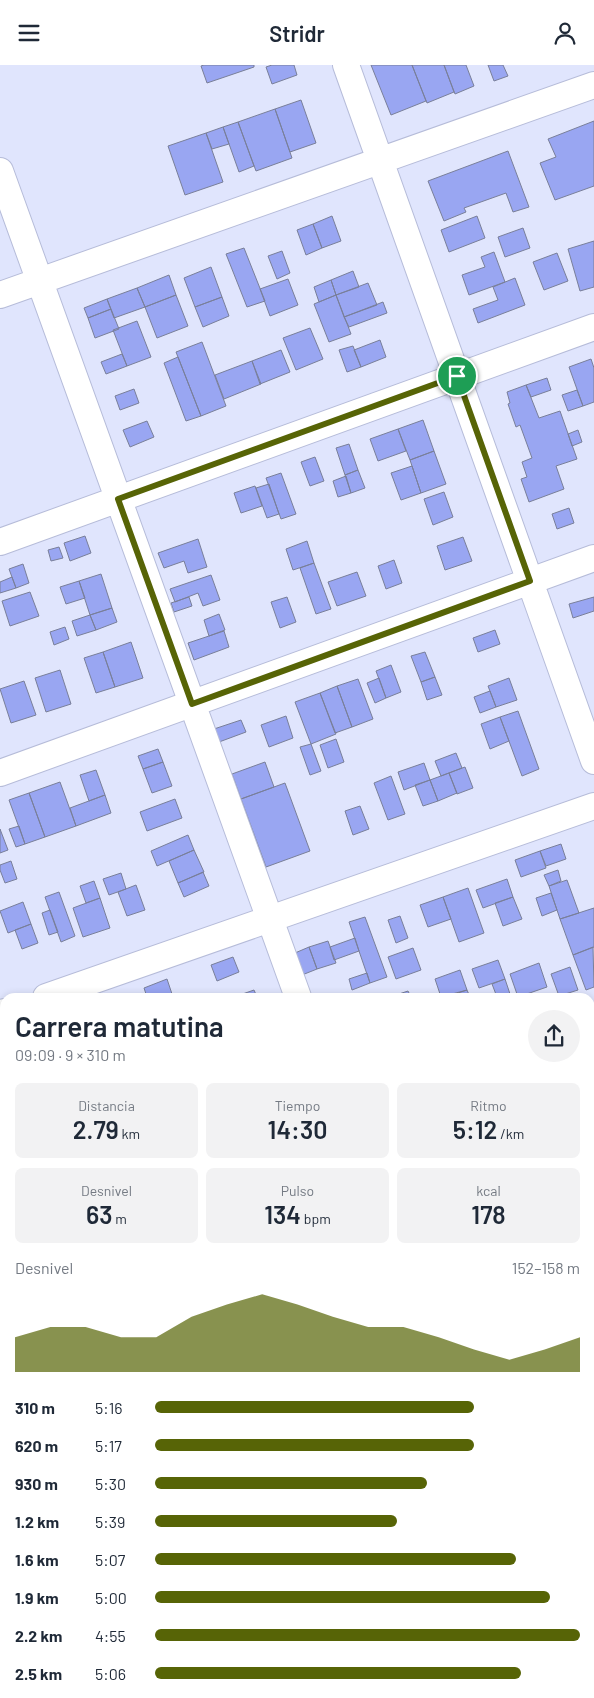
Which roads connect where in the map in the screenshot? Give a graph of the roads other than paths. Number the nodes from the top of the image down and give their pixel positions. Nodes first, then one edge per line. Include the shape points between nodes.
1 (346, 65) edge
2 (594, 85) edge
3 (380, 161) junction
4 (0, 171) edge
5 (40, 281) junction
6 (0, 295) edge
7 (594, 327) edge
8 (457, 376) junction
9 (118, 499) junction
10 (0, 542) edge
11 (594, 558) edge
12 (530, 581) junction
13 (192, 704) junction
14 (594, 761) edge
15 (0, 773) edge
16 (594, 806) edge
17 (270, 919) junction
18 (57, 993) edge
19 (297, 993) edge

1 - 3 street
2 - 3 street
3 - 5 street
3 - 8 street
4 - 5 street
5 - 6 street
5 - 9 street
7 - 8 street
8 - 9 street
8 - 12 street
9 - 10 street
9 - 13 street
11 - 12 street
12 - 13 street
12 - 14 street
13 - 15 street
13 - 17 street
16 - 17 street
17 - 18 street
17 - 19 street

